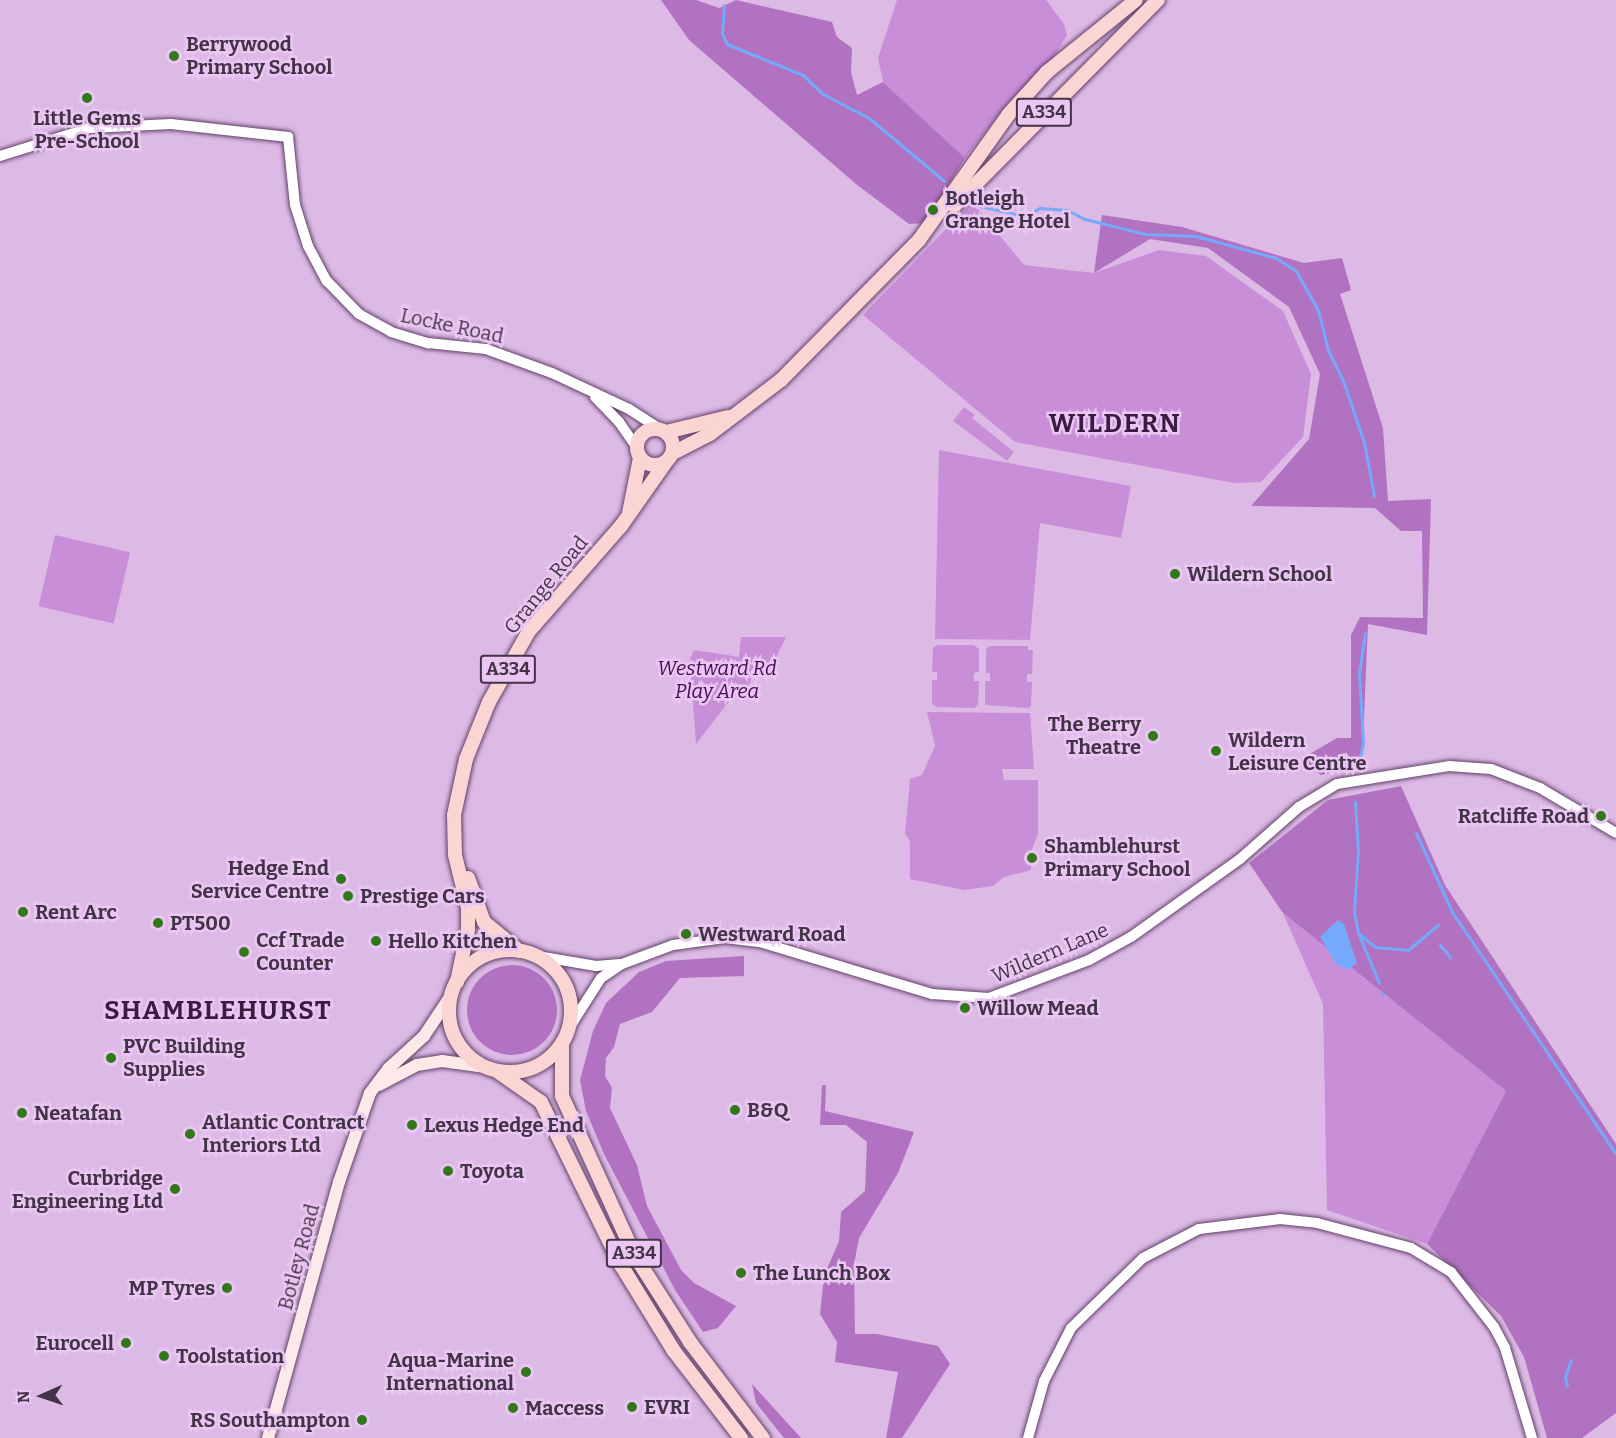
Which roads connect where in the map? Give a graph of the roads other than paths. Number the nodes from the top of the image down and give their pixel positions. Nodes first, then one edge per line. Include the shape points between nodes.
1 (1136, 0) edge
2 (1158, 0) edge
3 (0, 156) edge
4 (940, 216) junction
5 (588, 390) junction
6 (734, 416) junction
7 (662, 430) junction
8 (638, 453) junction
9 (669, 457) junction
10 (629, 516) junction
11 (1616, 833) edge
12 (455, 855) junction
13 (519, 951) junction
14 (537, 956) junction
15 (622, 964) junction
16 (454, 988) junction
17 (569, 1028) junction
18 (562, 1043) junction
19 (491, 1069) junction
20 (373, 1089) junction
21 (268, 1438) edge
22 (741, 1438) edge
23 (763, 1438) edge
24 (1028, 1438) edge
25 (1532, 1438) edge

1 - 4 main road, Grange Road / A334 via 1047,72 1008,115
2 - 4 main road, Grange Road / A334
3 - 5 street, Locke Road via 90,128 171,124 288,137 295,205 308,246 327,282 359,314 391,332 428,343 486,349 511,357
4 - 6 main road, Grange Road / A334 via 781,380
5 - 7 street, Locke Road
5 - 8 street, Locke Road via 619,422
6 - 7 main road, Grange Road / A334
6 - 9 main road, Grange Road / A334
7 - 8 main road via 643,433
7 - 9 main road via 673,441
8 - 9 main road via 650,464
8 - 10 main road
9 - 10 main road, Grange Road / A334
10 - 12 main road, Grange Road / A334 via 529,631 489,702 466,759 454,815
11 - 15 street, Wildern Lane via 1540,788 1491,769 1449,766 1337,784 1319,793 1240,859 1131,936 1089,960 989,999 932,994 763,943 725,938 673,945
12 - 13 main road, Grange Road / A334 via 484,922
12 - 16 main road, Grange Road / A334 via 468,908 468,929
13 - 14 main road
13 - 16 main road via 483,956
14 - 15 street, Wildern Lane via 596,966
14 - 17 main road via 562,979 569,994
15 - 17 street, Wildern Lane via 601,978
16 - 19 main road via 450,1023 455,1037 468,1054
16 - 20 main road, Botley Road via 424,1036
17 - 18 main road
18 - 19 main road via 534,1067
18 - 23 main road, A334 via 562,1096 635,1256 690,1342
19 - 20 main road via 442,1061 417,1065
19 - 22 main road, A334 via 542,1102 621,1265 674,1351
20 - 21 main road, Botley Road via 356,1125
24 - 25 street via 1044,1381 1071,1328 1143,1258 1199,1229 1280,1219 1317,1223 1411,1248 1451,1272 1494,1327 1505,1348

